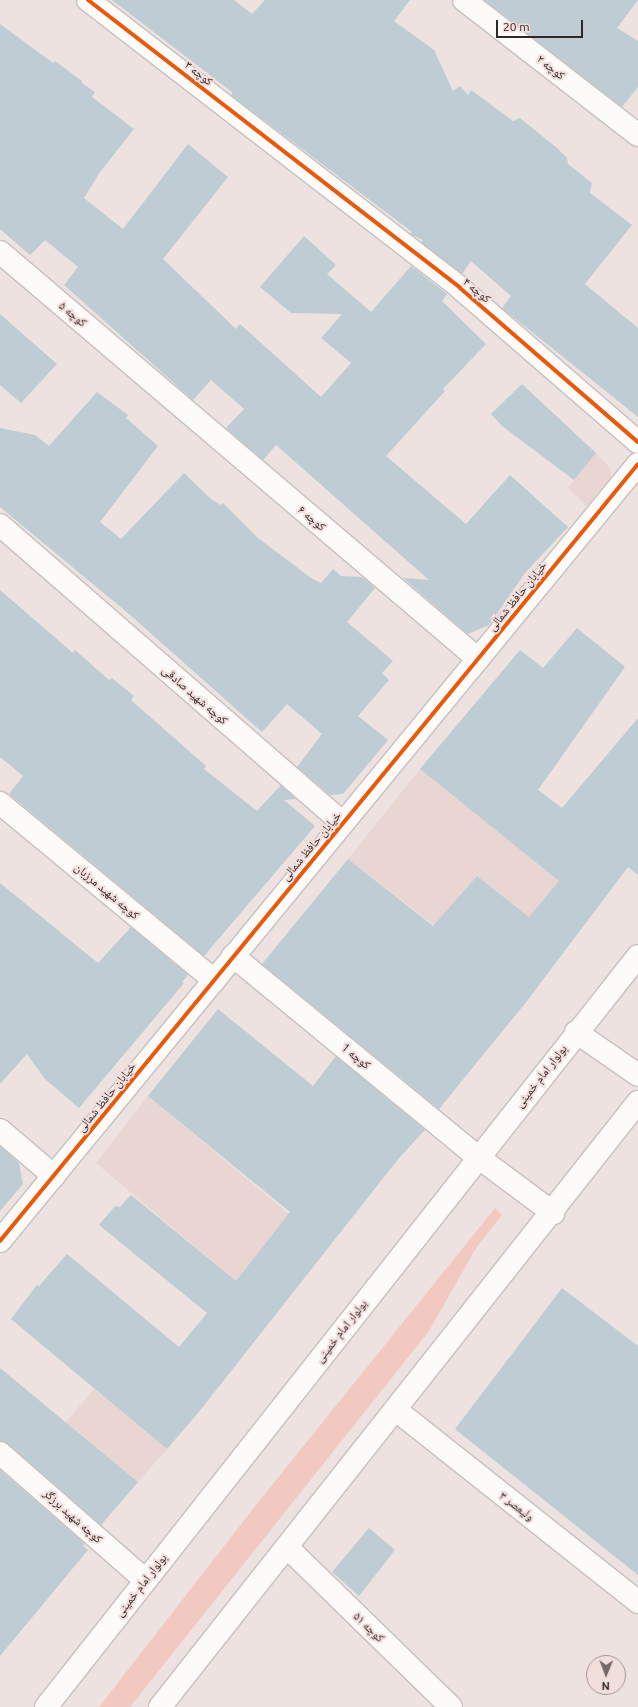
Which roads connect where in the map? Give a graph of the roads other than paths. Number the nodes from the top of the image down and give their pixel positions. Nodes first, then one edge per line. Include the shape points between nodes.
1 (88, 0) edge
2 (464, 0) edge
3 (638, 135) edge
4 (297, 162) joint
5 (0, 252) edge
6 (146, 376) joint
7 (638, 442) edge
8 (638, 464) edge
9 (0, 525) edge
10 (478, 659) junction
11 (0, 802) edge
12 (343, 823) junction
13 (233, 956) junction
14 (638, 956) edge
15 (214, 980) junction
16 (576, 1032) junction
17 (638, 1075) edge
18 (638, 1102) edge
19 (0, 1130) edge
20 (478, 1157) junction
21 (54, 1176) junction
22 (553, 1213) junction
23 (0, 1241) edge
24 (396, 1410) junction
25 (0, 1452) edge
26 (287, 1547) junction
27 (145, 1580) junction
28 (635, 1593) edge
29 (46, 1707) edge
30 (160, 1707) edge
31 (451, 1707) edge

1 - 4 street, کوچه ۳
2 - 3 street, کوچه ۲
4 - 7 street, کوچه ۴ via 460,288
5 - 6 street, کوچه ۵
6 - 10 street, کوچه ۶
8 - 10 street, خیابان حافظ شمالی
9 - 12 street, کوچه شهید صادقی
10 - 12 street, خیابان حافظ شمالی
11 - 15 street, کوچه شهید مرزبان
12 - 13 street, خیابان حافظ شمالی
13 - 15 street, خیابان حافظ شمالی
13 - 20 street, کوچه 1
14 - 16 street, بولوار امام خمینی
15 - 21 street, خیابان حافظ شمالی
16 - 17 street
16 - 20 street, بولوار امام خمینی
18 - 22 street
19 - 21 street
20 - 22 street, کوچه 1
20 - 27 street, بولوار امام خمینی
21 - 23 street, خیابان حافظ شمالی
22 - 24 street
24 - 26 street
24 - 28 street, ولیعصر ۳
25 - 27 street, کوچه شهید برزگر
26 - 30 street
26 - 31 street, کوچه ۵۱
27 - 29 street, بولوار امام خمینی

